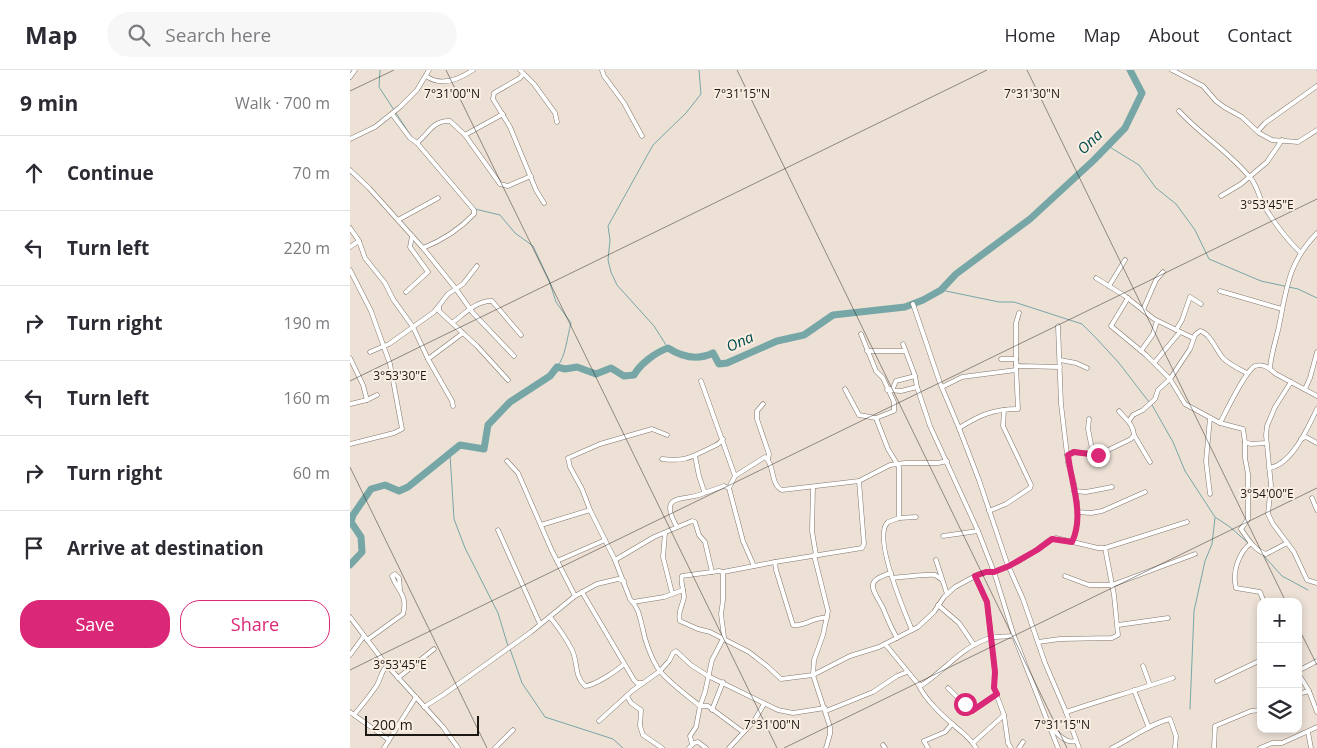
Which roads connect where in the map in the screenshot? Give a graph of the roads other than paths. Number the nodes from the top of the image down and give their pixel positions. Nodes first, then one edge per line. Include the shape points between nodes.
1 (356, 70) edge
2 (428, 70) edge
3 (472, 70) edge
4 (602, 70) edge
5 (1172, 70) edge
6 (522, 72) edge
7 (426, 76) junction
8 (350, 77) edge
9 (1317, 86) edge
10 (1179, 111) dead end
11 (392, 114) junction
12 (502, 114) junction
13 (557, 122) dead end
14 (1317, 130) edge
15 (1258, 132) junction
16 (465, 136) junction
17 (642, 136) dead end
18 (350, 139) edge
19 (1282, 140) junction
20 (417, 143) junction
21 (350, 170) edge
22 (531, 176) junction
23 (1249, 177) junction
24 (1221, 196) dead end
25 (438, 198) dead end
26 (544, 203) dead end
27 (398, 220) junction
28 (350, 228) edge
29 (1317, 233) edge
30 (412, 236) junction
31 (359, 241) junction
32 (350, 247) edge
33 (423, 248) junction
34 (1301, 253) junction
35 (1125, 260) dead end
36 (477, 266) dead end
37 (350, 270) edge
38 (1163, 272) dead end
39 (1096, 278) dead end
40 (1109, 286) junction
41 (456, 289) junction
42 (406, 292) dead end
43 (1220, 292) dead end
44 (1128, 298) junction
45 (913, 304) dead end
46 (1201, 304) dead end
47 (438, 307) junction
48 (471, 308) junction
49 (1282, 309) junction
50 (1144, 310) junction
51 (1019, 313) dead end
52 (1157, 321) junction
53 (452, 323) junction
54 (1058, 326) dead end
55 (413, 327) junction
56 (1178, 331) junction
57 (463, 333) junction
58 (861, 334) dead end
59 (522, 335) dead end
60 (1193, 338) junction
61 (903, 344) dead end
62 (384, 346) junction
63 (905, 351) junction
64 (1141, 351) junction
65 (370, 352) dead end
66 (867, 352) junction
67 (1317, 352) edge
68 (514, 356) dead end
69 (350, 358) edge
70 (428, 358) junction
71 (1016, 358) junction
72 (1001, 359) dead end
73 (1060, 360) junction
74 (1154, 363) junction
75 (1016, 365) junction
76 (1060, 367) junction
77 (1087, 368) dead end
78 (1270, 368) junction
79 (1016, 370) junction
80 (1247, 374) junction
81 (915, 376) junction
82 (1170, 379) junction
83 (508, 380) dead end
84 (701, 381) dead end
85 (1291, 382) junction
86 (917, 387) junction
87 (942, 387) junction
88 (845, 389) dead end
89 (1305, 389) junction
90 (887, 390) junction
91 (377, 394) dead end
92 (1317, 396) edge
93 (367, 400) junction
94 (350, 404) edge
95 (763, 404) dead end
96 (453, 406) dead end
97 (1317, 409) edge
98 (1004, 410) junction
99 (1119, 411) dead end
100 (876, 418) junction
101 (1210, 418) junction
102 (1089, 419) dead end
103 (1128, 421) junction
104 (1220, 423) junction
105 (959, 428) junction
106 (1134, 434) junction
107 (667, 435) dead end
108 (723, 439) junction
109 (1301, 439) junction
110 (1245, 442) junction
111 (1317, 443) edge
112 (350, 444) edge
113 (1266, 444) junction
114 (1093, 454) junction
115 (1068, 455) junction
116 (695, 456) junction
117 (662, 459) dead end
118 (768, 459) junction
119 (507, 461) dead end
120 (947, 461) junction
121 (1150, 462) dead end
122 (896, 464) junction
123 (1269, 468) junction
124 (735, 476) junction
125 (858, 481) junction
126 (1112, 486) dead end
127 (814, 487) junction
128 (729, 488) junction
129 (1074, 491) junction
130 (706, 492) junction
131 (1145, 492) dead end
132 (1210, 494) dead end
133 (1312, 498) dead end
134 (590, 510) junction
135 (1317, 510) edge
136 (989, 511) junction
137 (1077, 512) junction
138 (916, 517) dead end
139 (899, 518) junction
140 (1187, 522) dead end
141 (540, 525) junction
142 (677, 527) junction
143 (498, 530) dead end
144 (978, 531) junction
145 (665, 533) junction
146 (943, 536) dead end
147 (605, 540) junction
148 (1072, 542) junction
149 (1251, 543) junction
150 (1287, 543) junction
151 (1105, 548) junction
152 (1195, 554) dead end
153 (815, 555) junction
154 (615, 560) junction
155 (936, 560) dead end
156 (557, 561) junction
157 (775, 562) junction
158 (754, 566) junction
159 (1009, 566) junction
160 (712, 572) junction
161 (723, 572) junction
162 (994, 572) junction
163 (891, 573) junction
164 (975, 576) junction
165 (1065, 576) dead end
166 (893, 578) junction
167 (941, 579) junction
168 (624, 580) junction
169 (1317, 584) edge
170 (1112, 585) junction
171 (400, 589) dead end
172 (683, 590) junction
173 (582, 592) junction
174 (672, 593) junction
175 (947, 594) junction
176 (575, 596) junction
177 (1262, 598) edge
178 (633, 602) junction
179 (938, 605) junction
180 (350, 617) edge
181 (550, 617) junction
182 (827, 618) junction
183 (1168, 618) dead end
184 (540, 624) junction
185 (1118, 625) junction
186 (912, 630) junction
187 (1014, 636) junction
188 (365, 638) junction
189 (897, 638) junction
190 (991, 638) junction
191 (723, 640) junction
192 (1038, 642) junction
193 (885, 644) junction
194 (974, 645) junction
195 (434, 648) dead end
196 (350, 655) edge
197 (1317, 661) edge
198 (1257, 662) edge
199 (624, 664) junction
200 (387, 666) junction
201 (1143, 666) dead end
202 (1302, 670) edge
203 (660, 671) junction
204 (907, 672) junction
205 (813, 675) junction
206 (708, 676) junction
207 (398, 678) junction
208 (1173, 678) dead end
209 (1302, 678) edge
210 (1217, 681) dead end
211 (723, 682) junction
212 (643, 683) junction
213 (918, 684) junction
214 (1150, 685) junction
215 (948, 688) dead end
216 (1134, 690) junction
217 (1310, 691) junction
218 (1302, 693) edge
219 (997, 694) junction
220 (627, 696) junction
221 (416, 698) junction
222 (764, 704) junction
223 (700, 706) junction
224 (424, 707) junction
225 (825, 709) junction
226 (712, 710) junction
227 (1257, 710) edge
228 (1066, 712) junction
229 (1317, 712) edge
230 (352, 714) edge
231 (1004, 715) junction
232 (599, 721) dead end
233 (952, 724) junction
234 (1049, 727) junction
235 (1317, 727) edge
236 (1149, 728) junction
237 (513, 730) dead end
238 (742, 732) junction
239 (1308, 732) junction
240 (388, 740) junction
241 (1023, 742) dead end
242 (1076, 742) junction
243 (973, 743) junction
244 (692, 744) junction
245 (384, 748) edge
246 (458, 748) edge
247 (495, 748) edge
248 (662, 748) edge
249 (689, 748) edge
250 (706, 748) edge
251 (728, 748) edge
252 (826, 748) edge
253 (928, 748) edge
254 (976, 748) edge
255 (1011, 748) edge
256 (1020, 748) edge
257 (1058, 748) edge
258 (1079, 748) edge
259 (1112, 748) edge
260 (1175, 748) edge
261 (1214, 748) edge
262 (1260, 748) edge
263 (1311, 748) edge

1 - 8 street
2 - 7 street
3 - 7 street via 452,81 431,80
4 - 17 street
5 - 15 street via 1203,86 1216,101 1242,117
6 - 12 street via 520,78 494,93 493,99
6 - 13 street via 555,113
7 - 11 street via 410,99
9 - 15 street via 1265,123
10 - 23 street via 1232,156
11 - 18 street
11 - 20 street
12 - 16 street
12 - 22 street
14 - 19 street via 1298,142
15 - 19 street via 1272,140
16 - 20 street via 450,121 442,120
16 - 22 street via 500,184 508,186
19 - 23 street via 1267,162
20 - 33 street via 474,210 474,214 453,234
21 - 27 street
22 - 26 street
23 - 24 street
23 - 34 street via 1283,233
25 - 27 street
27 - 30 street
28 - 31 street
29 - 34 street
30 - 33 street
30 - 42 street via 410,247 428,272
31 - 32 street
31 - 55 street via 365,258
33 - 41 street
34 - 49 street via 1290,273
35 - 40 street
36 - 41 street
37 - 62 street
38 - 50 street via 1156,280
39 - 40 street
40 - 44 street
41 - 47 street
41 - 48 street
43 - 49 street
44 - 50 street
44 - 64 street via 1111,326
45 - 87 street
46 - 56 street via 1190,297
47 - 53 street
47 - 55 street
48 - 53 street
48 - 59 street via 492,300
48 - 68 street
49 - 78 street
50 - 52 street
51 - 71 street
52 - 56 street
52 - 64 street
53 - 57 street
54 - 73 street
55 - 62 street
55 - 70 street
56 - 60 street
56 - 74 street
57 - 70 street
57 - 83 street
58 - 66 street
60 - 80 street via 1204,332 1221,356
60 - 82 street via 1190,349
61 - 63 street
62 - 65 street
62 - 112 street via 402,429
63 - 66 street
63 - 81 street
64 - 74 street
66 - 90 street
67 - 89 street
69 - 93 street
70 - 96 street
71 - 72 street
71 - 75 street
73 - 76 street
73 - 77 street
74 - 82 street
75 - 76 street
75 - 79 street
76 - 115 street
78 - 80 street via 1254,366
78 - 85 street
79 - 87 street via 962,377
79 - 98 street via 1018,409
80 - 104 street
81 - 86 street
81 - 90 street via 896,381 893,388
82 - 101 street via 1185,404
82 - 103 street via 1158,390 1152,402
84 - 108 street
85 - 89 street
85 - 113 street via 1267,426
86 - 90 street
86 - 120 street via 930,426
87 - 105 street
88 - 100 street via 859,415
89 - 92 street
90 - 100 street via 894,402 894,411
91 - 93 street
93 - 94 street
95 - 118 street via 757,411 757,419
97 - 109 street
98 - 105 street via 978,416
98 - 136 street via 1003,426 1031,485 1006,504
99 - 103 street
100 - 122 street
101 - 104 street
101 - 132 street via 1206,461
102 - 114 street
103 - 106 street
104 - 110 street via 1244,430
105 - 136 street
106 - 114 street via 1123,444 1101,454
106 - 121 street
107 - 134 street via 652,429 600,444 568,458
108 - 116 street via 717,446
108 - 124 street
109 - 111 street via 1306,437
109 - 123 street via 1283,462
110 - 113 street
110 - 149 street via 1248,519 1241,529
113 - 123 street
114 - 115 street via 1074,452
115 - 129 street
116 - 117 street
116 - 130 street
118 - 124 street via 765,457
118 - 127 street via 778,488
119 - 141 street via 518,473
120 - 122 street
120 - 144 street
122 - 125 street
122 - 139 street via 900,471
123 - 150 street via 1268,514
124 - 128 street
125 - 127 street
125 - 153 street via 863,547
126 - 129 street via 1094,491
127 - 153 street via 812,531
128 - 130 street via 724,486
128 - 158 street via 743,541
129 - 137 street
130 - 142 street via 700,497 675,500 670,512
131 - 137 street via 1102,511
133 - 135 street
134 - 141 street
134 - 147 street
136 - 159 street
137 - 148 street via 1077,529
138 - 139 street
139 - 163 street via 886,523 883,529
140 - 151 street
141 - 156 street
142 - 145 street
142 - 160 street via 688,521 694,522 705,542
143 - 184 street
144 - 146 street
144 - 162 street
145 - 154 street
145 - 174 street via 664,558
147 - 154 street
147 - 156 street
148 - 151 street
148 - 159 street via 1052,539
149 - 150 street via 1266,554
149 - 177 street via 1237,562 1235,584 1236,588 1260,592
150 - 169 street via 1307,580
151 - 170 street
152 - 170 street
153 - 157 street
153 - 182 street
154 - 168 street
155 - 167 street
156 - 176 street
157 - 158 street
157 - 182 street via 792,625
158 - 161 street
159 - 162 street
159 - 192 street
160 - 161 street
160 - 172 street via 682,576
161 - 191 street
162 - 164 street
162 - 187 street
163 - 166 street
163 - 189 street via 878,577 873,590
164 - 175 street
164 - 190 street via 987,602
165 - 170 street via 1090,585
166 - 167 street via 929,574
166 - 186 street
167 - 175 street
168 - 173 street via 597,584
168 - 178 street
170 - 185 street
171 - 188 street via 405,600 403,614
172 - 174 street
172 - 191 street via 680,620
173 - 176 street
173 - 199 street
174 - 178 street
175 - 179 street
176 - 181 street
178 - 203 street
179 - 186 street
179 - 194 street via 959,623
180 - 188 street
181 - 184 street
181 - 199 street via 572,649 579,678 586,686
182 - 205 street via 814,660
183 - 185 street
184 - 224 street
185 - 192 street via 1116,637
186 - 189 street
187 - 190 street
187 - 234 street
188 - 196 street
188 - 200 street
189 - 193 street
190 - 194 street
190 - 219 street
191 - 205 street via 754,656 781,679
191 - 206 street
192 - 228 street
193 - 204 street
193 - 205 street via 850,656
194 - 213 street via 928,681
195 - 207 street
197 - 202 street
198 - 210 street
199 - 212 street via 636,683
200 - 207 street
200 - 230 street via 366,702
201 - 214 street
203 - 206 street via 676,651
203 - 212 street
203 - 223 street
204 - 213 street
204 - 225 street via 866,696
205 - 225 street
206 - 211 street
206 - 223 street
207 - 221 street
208 - 214 street
209 - 217 street
211 - 222 street
211 - 226 street
212 - 220 street
213 - 233 street via 922,693
214 - 216 street
215 - 219 street via 972,711
216 - 228 street
216 - 236 street
217 - 218 street
217 - 229 street
219 - 231 street
220 - 232 street
220 - 248 street via 641,710 643,735
221 - 224 street
221 - 240 street
222 - 225 street via 793,714
222 - 238 street via 754,721
223 - 226 street via 708,706
223 - 244 street via 696,727 690,736
224 - 246 street
225 - 252 street via 830,734
226 - 238 street
227 - 261 street via 1215,726
228 - 242 street
230 - 240 street
231 - 243 street
231 - 255 street
233 - 243 street
233 - 253 street via 945,732 924,741
234 - 242 street via 1069,743
234 - 257 street
235 - 239 street
236 - 259 street
236 - 260 street via 1170,719 1176,736
237 - 247 street
238 - 251 street
239 - 262 street
239 - 263 street
240 - 245 street
241 - 256 street
242 - 258 street
243 - 254 street
244 - 249 street
244 - 250 street via 698,742

